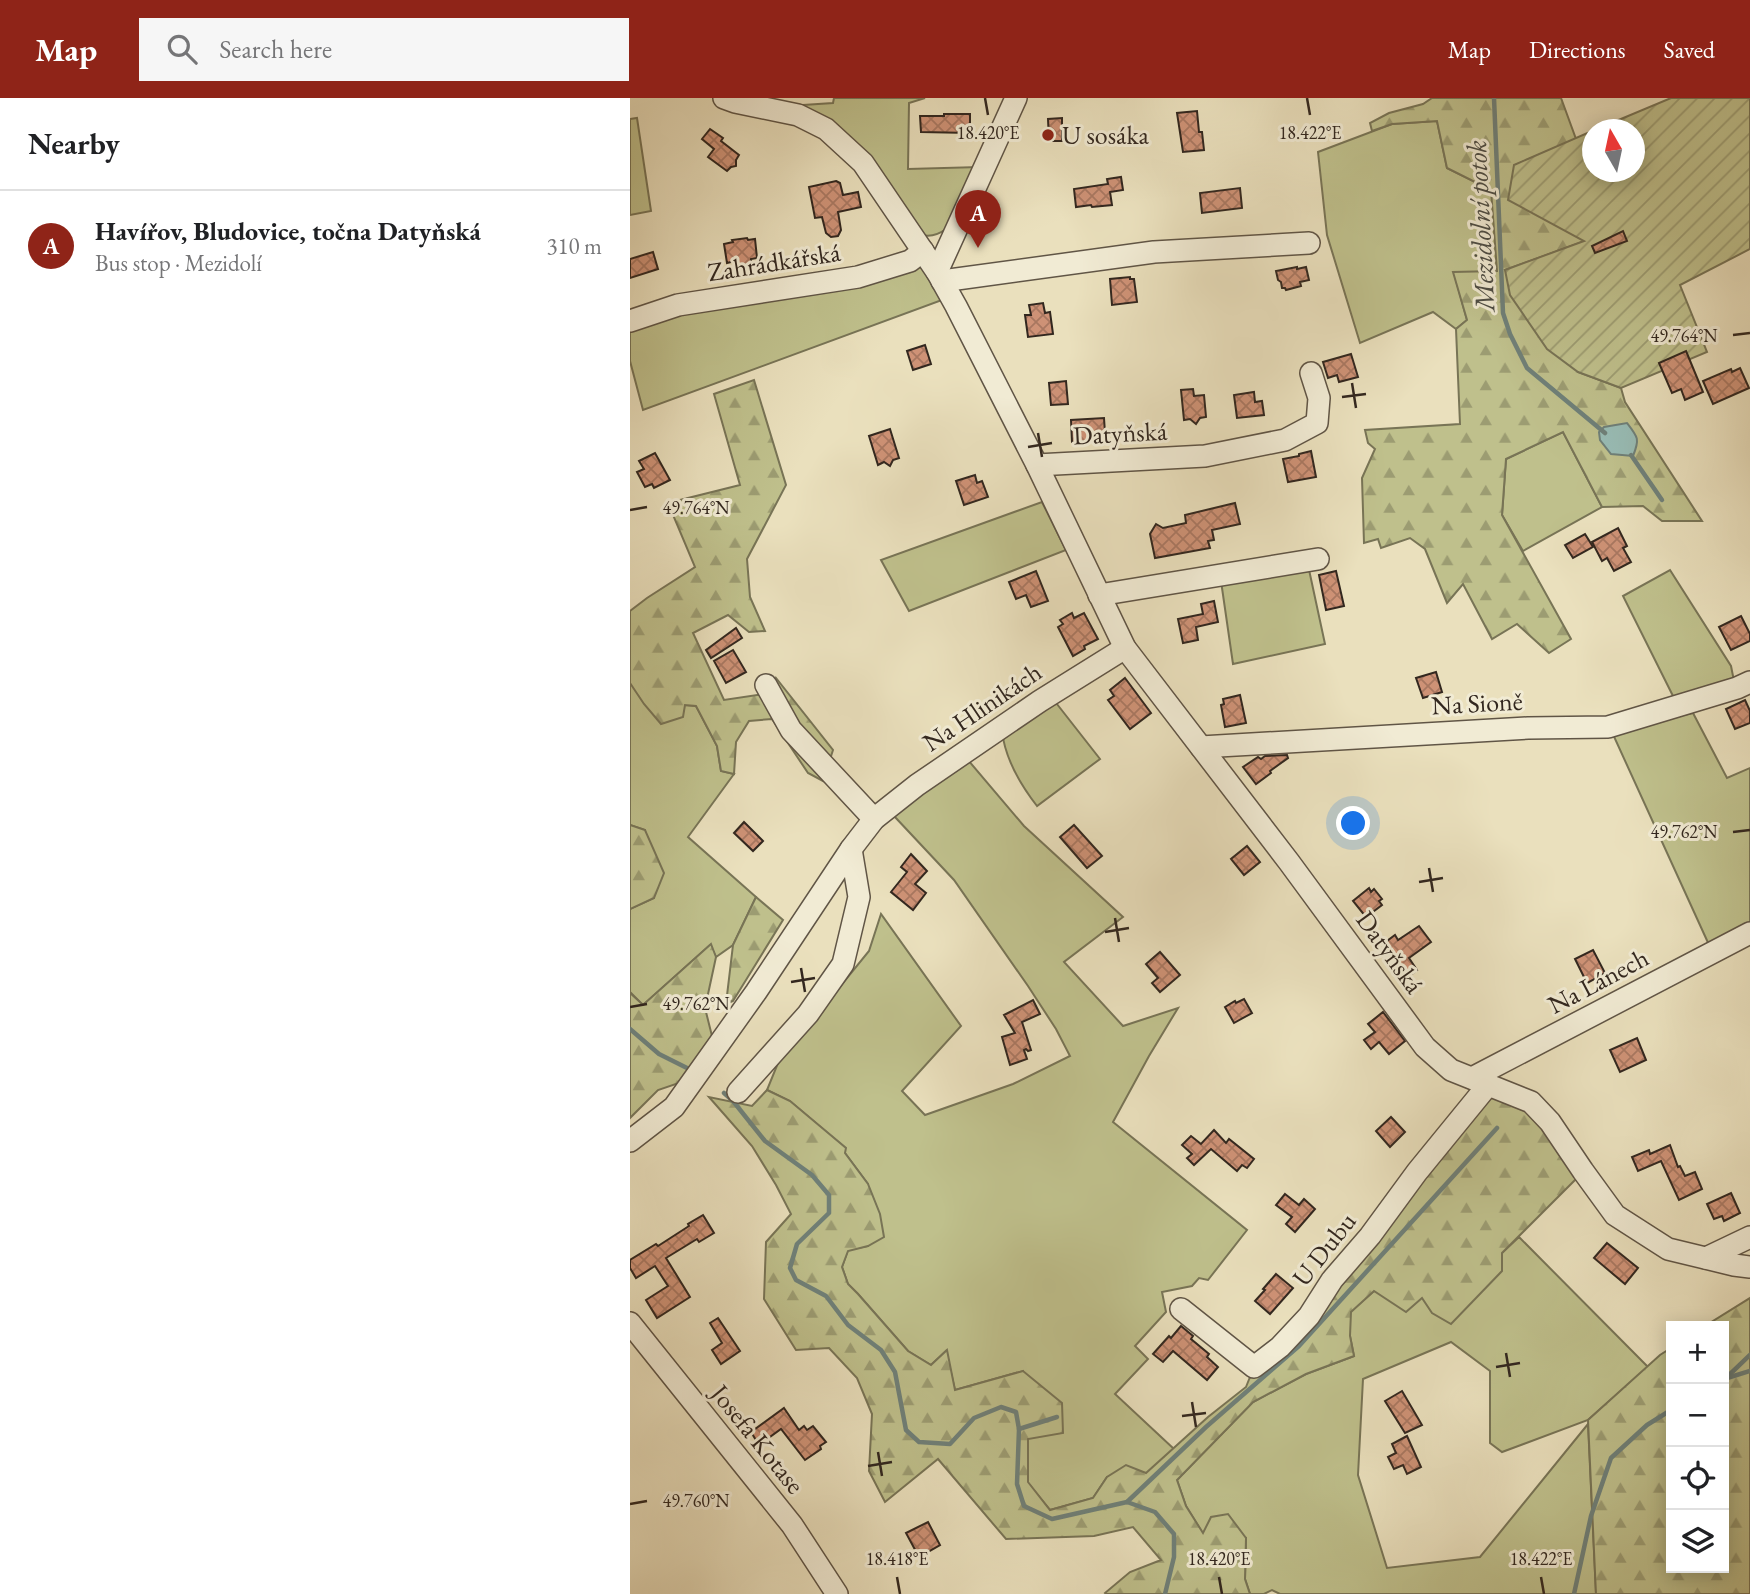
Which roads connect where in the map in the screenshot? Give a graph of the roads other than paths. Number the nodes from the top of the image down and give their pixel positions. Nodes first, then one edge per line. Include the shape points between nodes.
1 (724, 98) edge
2 (1016, 98) edge
3 (1309, 243) dead end
4 (923, 251) junction
5 (940, 276) junction
6 (630, 321) edge
7 (1311, 373) dead end
8 (1037, 465) junction
9 (1318, 559) dead end
10 (1099, 595) junction
11 (1125, 648) junction
12 (1750, 682) edge
13 (766, 685) dead end
14 (1201, 747) junction
15 (874, 819) junction
16 (851, 849) junction
17 (1750, 933) edge
18 (1480, 1082) junction
19 (738, 1092) dead end
20 (630, 1141) edge
21 (1750, 1237) edge
22 (1706, 1258) junction
23 (1750, 1267) edge
24 (1181, 1309) dead end
25 (630, 1323) edge
26 (837, 1594) edge

1 - 4 street, Datyňská via 797,115 826,129 863,163
2 - 5 street
3 - 5 street via 1154,252
4 - 5 street, Datyňská
4 - 6 street, Zahrádkářská via 910,261 858,277 678,305
5 - 8 street, Datyňská
7 - 8 street, Datyňská via 1319,398 1317,423 1285,440 1205,456
8 - 10 street, Datyňská
9 - 10 street
10 - 11 street, Datyňská
11 - 14 street, Datyňská
11 - 15 street, Na Hlinikách via 1031,707
12 - 14 street, Na Sioně via 1608,727
13 - 15 street via 791,730
14 - 18 street, Datyňská via 1425,1047 1451,1070
15 - 16 street, Na Hlinikách
16 - 19 street via 859,897 843,964 808,1014
16 - 20 street, Na Hlinikách via 674,1107
17 - 18 street, Na Lánech
18 - 22 street, Datyňská via 1531,1102 1615,1215 1668,1248
18 - 24 street, U Dubu via 1309,1316 1254,1367
21 - 22 street
22 - 23 street, Datyňská
25 - 26 street, Josefa Kotase via 792,1525

